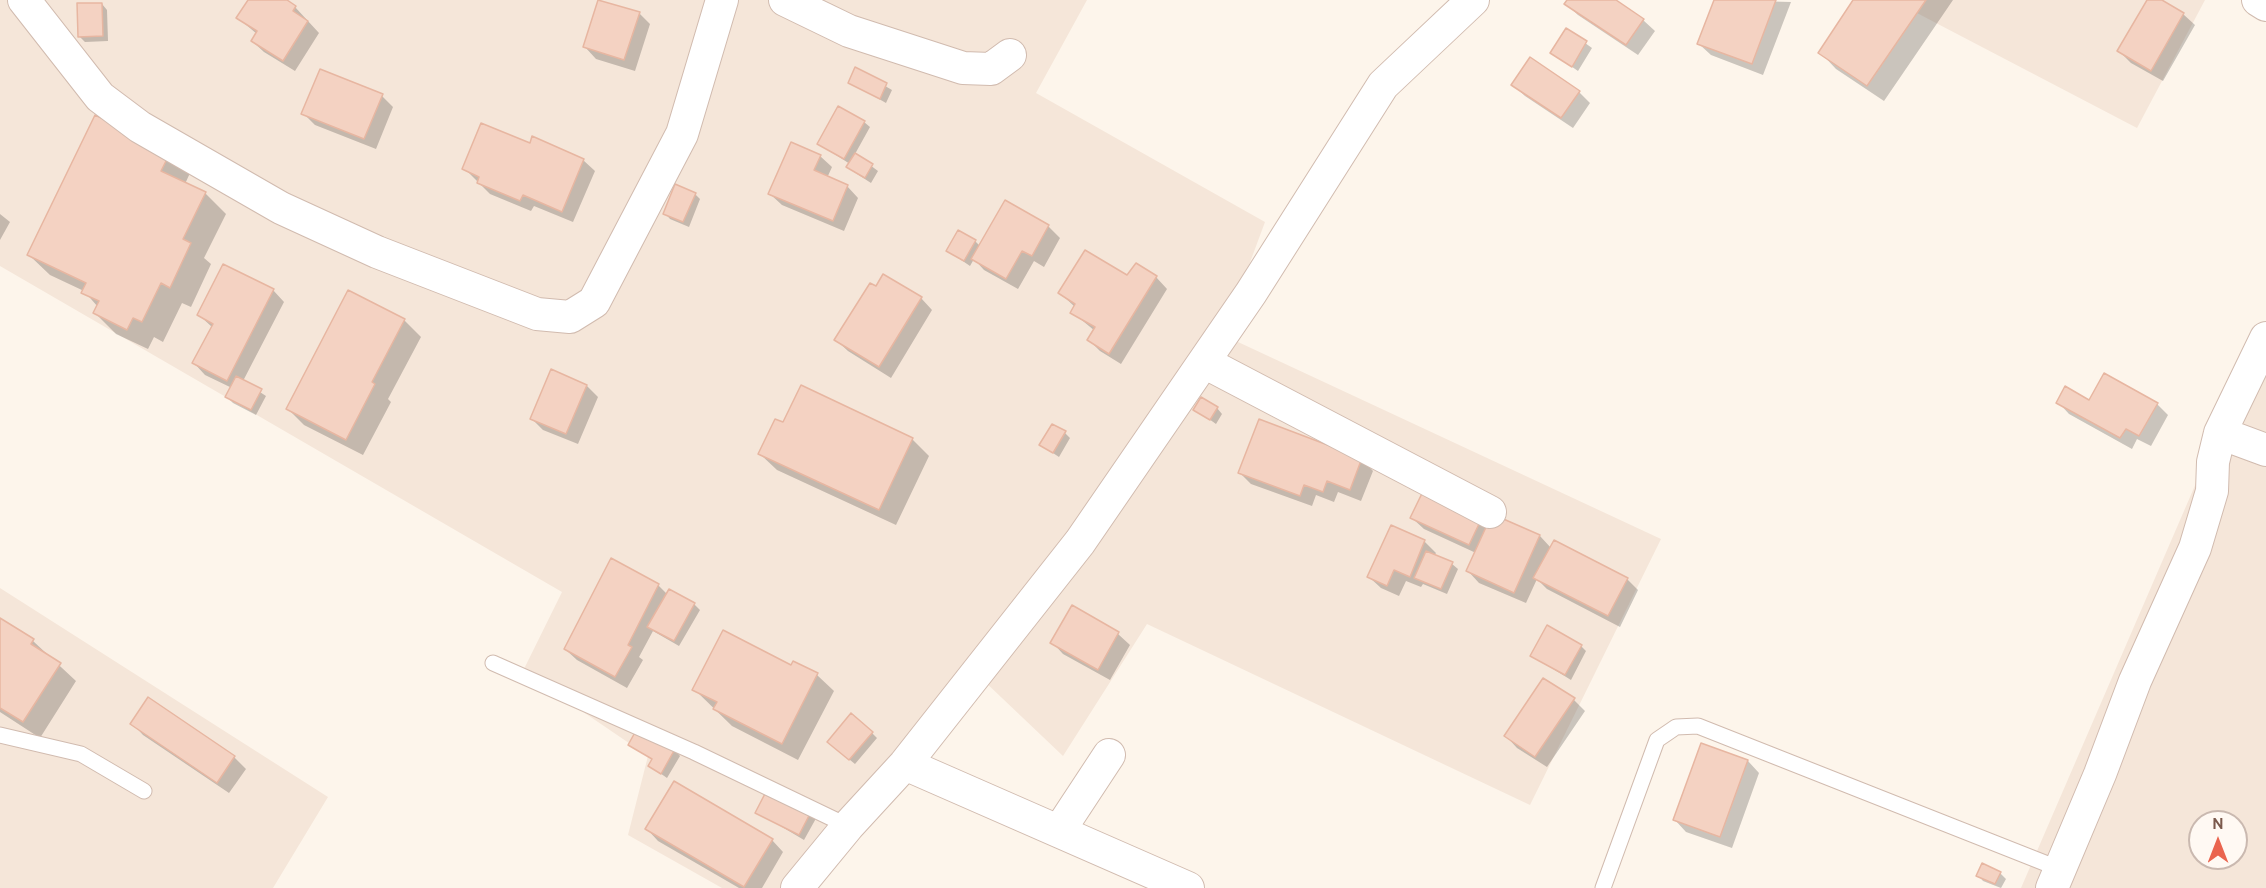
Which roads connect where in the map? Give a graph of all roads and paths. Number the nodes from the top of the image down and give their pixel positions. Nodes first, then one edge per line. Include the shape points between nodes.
1 (24, 0) edge
2 (722, 0) edge
3 (785, 0) edge
4 (1473, 0) edge
5 (2258, 0) edge
6 (2266, 5) edge
7 (1010, 55) dead end
8 (2266, 338) edge
9 (1204, 362) junction
10 (2220, 433) junction
11 (2266, 450) edge
12 (1490, 512) dead end
13 (493, 663) dead end
14 (0, 735) edge
15 (1108, 755) dead end
16 (905, 764) junction
17 (144, 791) dead end
18 (848, 826) junction
19 (1059, 831) junction
20 (2056, 879) edge
21 (797, 888) edge
22 (1188, 888) edge
23 (1603, 888) edge

1 - 2 street via 100,97 150,133 281,208 377,252 537,314 570,317 594,302 682,134
3 - 7 street via 849,32 963,68 991,69
4 - 9 street via 1383,85
5 - 6 street
8 - 10 street
9 - 12 street
9 - 16 street via 1080,543
10 - 11 street
10 - 20 street via 2205,521 2135,681
13 - 18 lane
14 - 17 lane via 81,754
15 - 19 street
16 - 18 street
16 - 19 street
18 - 21 street
19 - 22 street
20 - 23 lane via 1698,726 1676,727 1657,740

